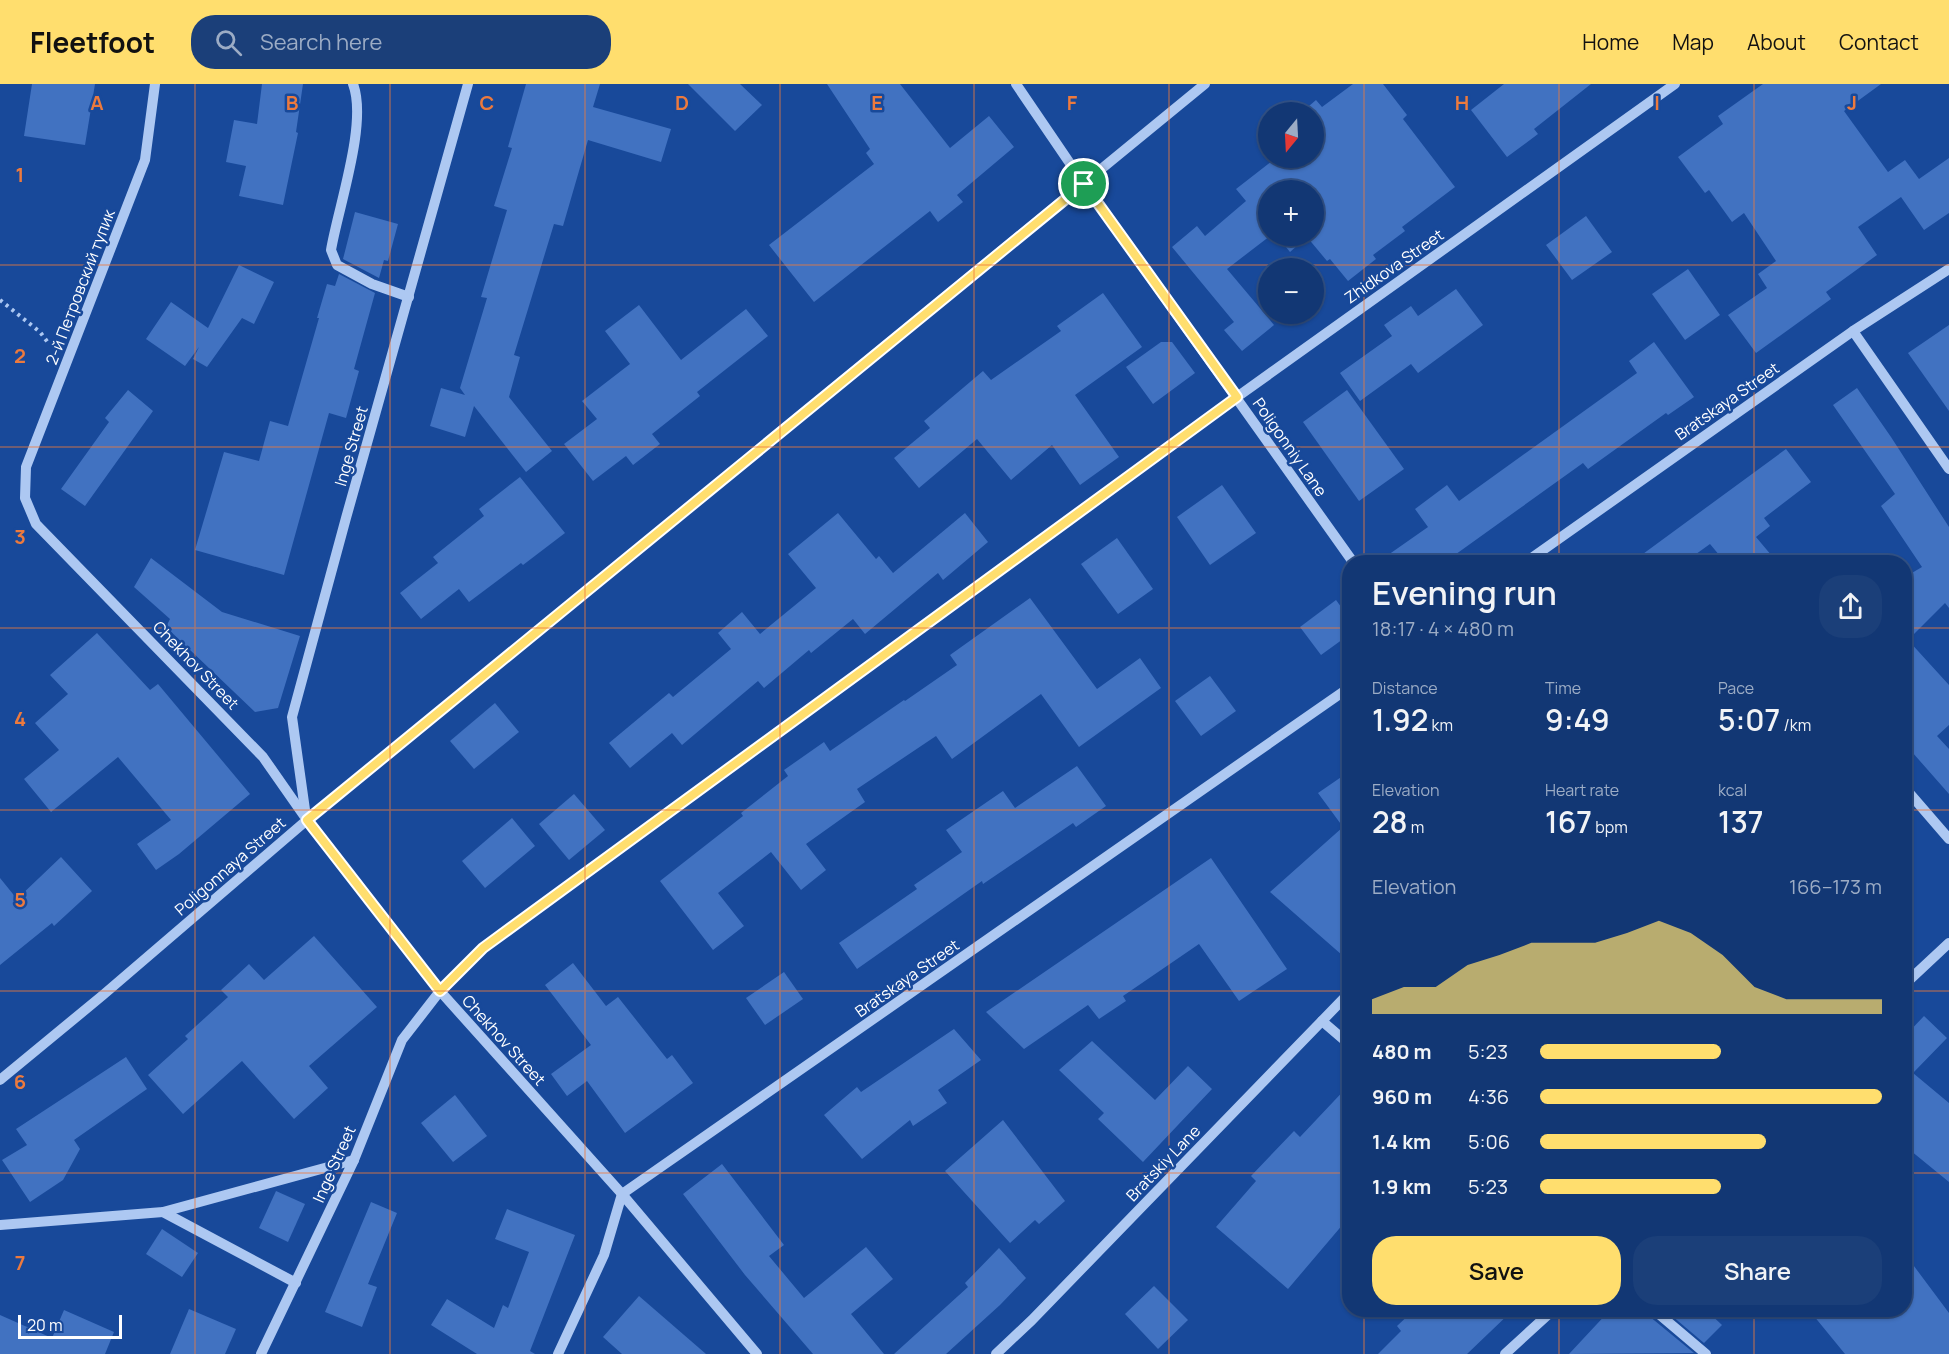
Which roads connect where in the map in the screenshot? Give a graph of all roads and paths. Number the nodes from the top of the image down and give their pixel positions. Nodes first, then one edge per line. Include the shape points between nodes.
1 (155, 84) edge
2 (353, 84) edge
3 (468, 84) edge
4 (1016, 84) edge
5 (1205, 84) edge
6 (1675, 84) edge
7 (1084, 184) junction
8 (1949, 269) edge
9 (409, 297) junction
10 (0, 300) edge
11 (1853, 331) junction
12 (61, 378) junction
13 (1237, 397) junction
14 (1949, 469) edge
15 (25, 498) joint
16 (1348, 555) edge
17 (1536, 555) edge
18 (1342, 693) edge
19 (1912, 796) edge
20 (307, 820) junction
21 (1949, 839) edge
22 (1949, 943) edge
23 (1912, 977) edge
24 (440, 991) junction
25 (1342, 1000) edge
26 (1322, 1021) junction
27 (1342, 1038) edge
28 (0, 1080) edge
29 (354, 1160) junction
30 (622, 1194) junction
31 (163, 1212) junction
32 (0, 1225) edge
33 (296, 1283) junction
34 (1545, 1317) edge
35 (1662, 1317) edge
36 (261, 1354) edge
37 (558, 1354) edge
38 (757, 1354) edge
39 (996, 1354) edge
40 (1505, 1354) edge
41 (1706, 1354) edge

1 - 12 street, 2-й Петровский тупик via 145,160
2 - 9 street via 355,140 331,250 337,265 372,284
3 - 9 street, Inge Street
4 - 7 street, Poligonniy Lane
5 - 7 street, Poligonnaya Street
6 - 13 street, Zhidkova Street
7 - 13 street, Poligonniy Lane
7 - 20 street, Poligonnaya Street
8 - 11 street, Bratskaya Street
9 - 20 street, Inge Street via 292,717
10 - 12 path via 40,332 55,352
11 - 14 street
11 - 17 street, Bratskaya Street
12 - 15 street, 2-й Петровский тупик via 26,467
13 - 16 street, Poligonniy Lane
13 - 24 street, Zhidkova Street via 483,948
15 - 20 street, Chekhov Street via 36,524 263,757
18 - 30 street, Bratskaya Street
19 - 21 street
20 - 24 street, Chekhov Street
20 - 28 street, Poligonnaya Street
22 - 23 street
24 - 29 street, Inge Street via 402,1040
24 - 30 street, Chekhov Street
25 - 26 street, Bratskiy Lane
26 - 27 street
26 - 39 street, Bratskiy Lane
29 - 31 street
29 - 33 street, Inge Street
30 - 37 street via 604,1255
30 - 38 street, Chekhov Street
31 - 32 street
31 - 33 street
33 - 36 street, Inge Street
34 - 40 street
35 - 41 street

